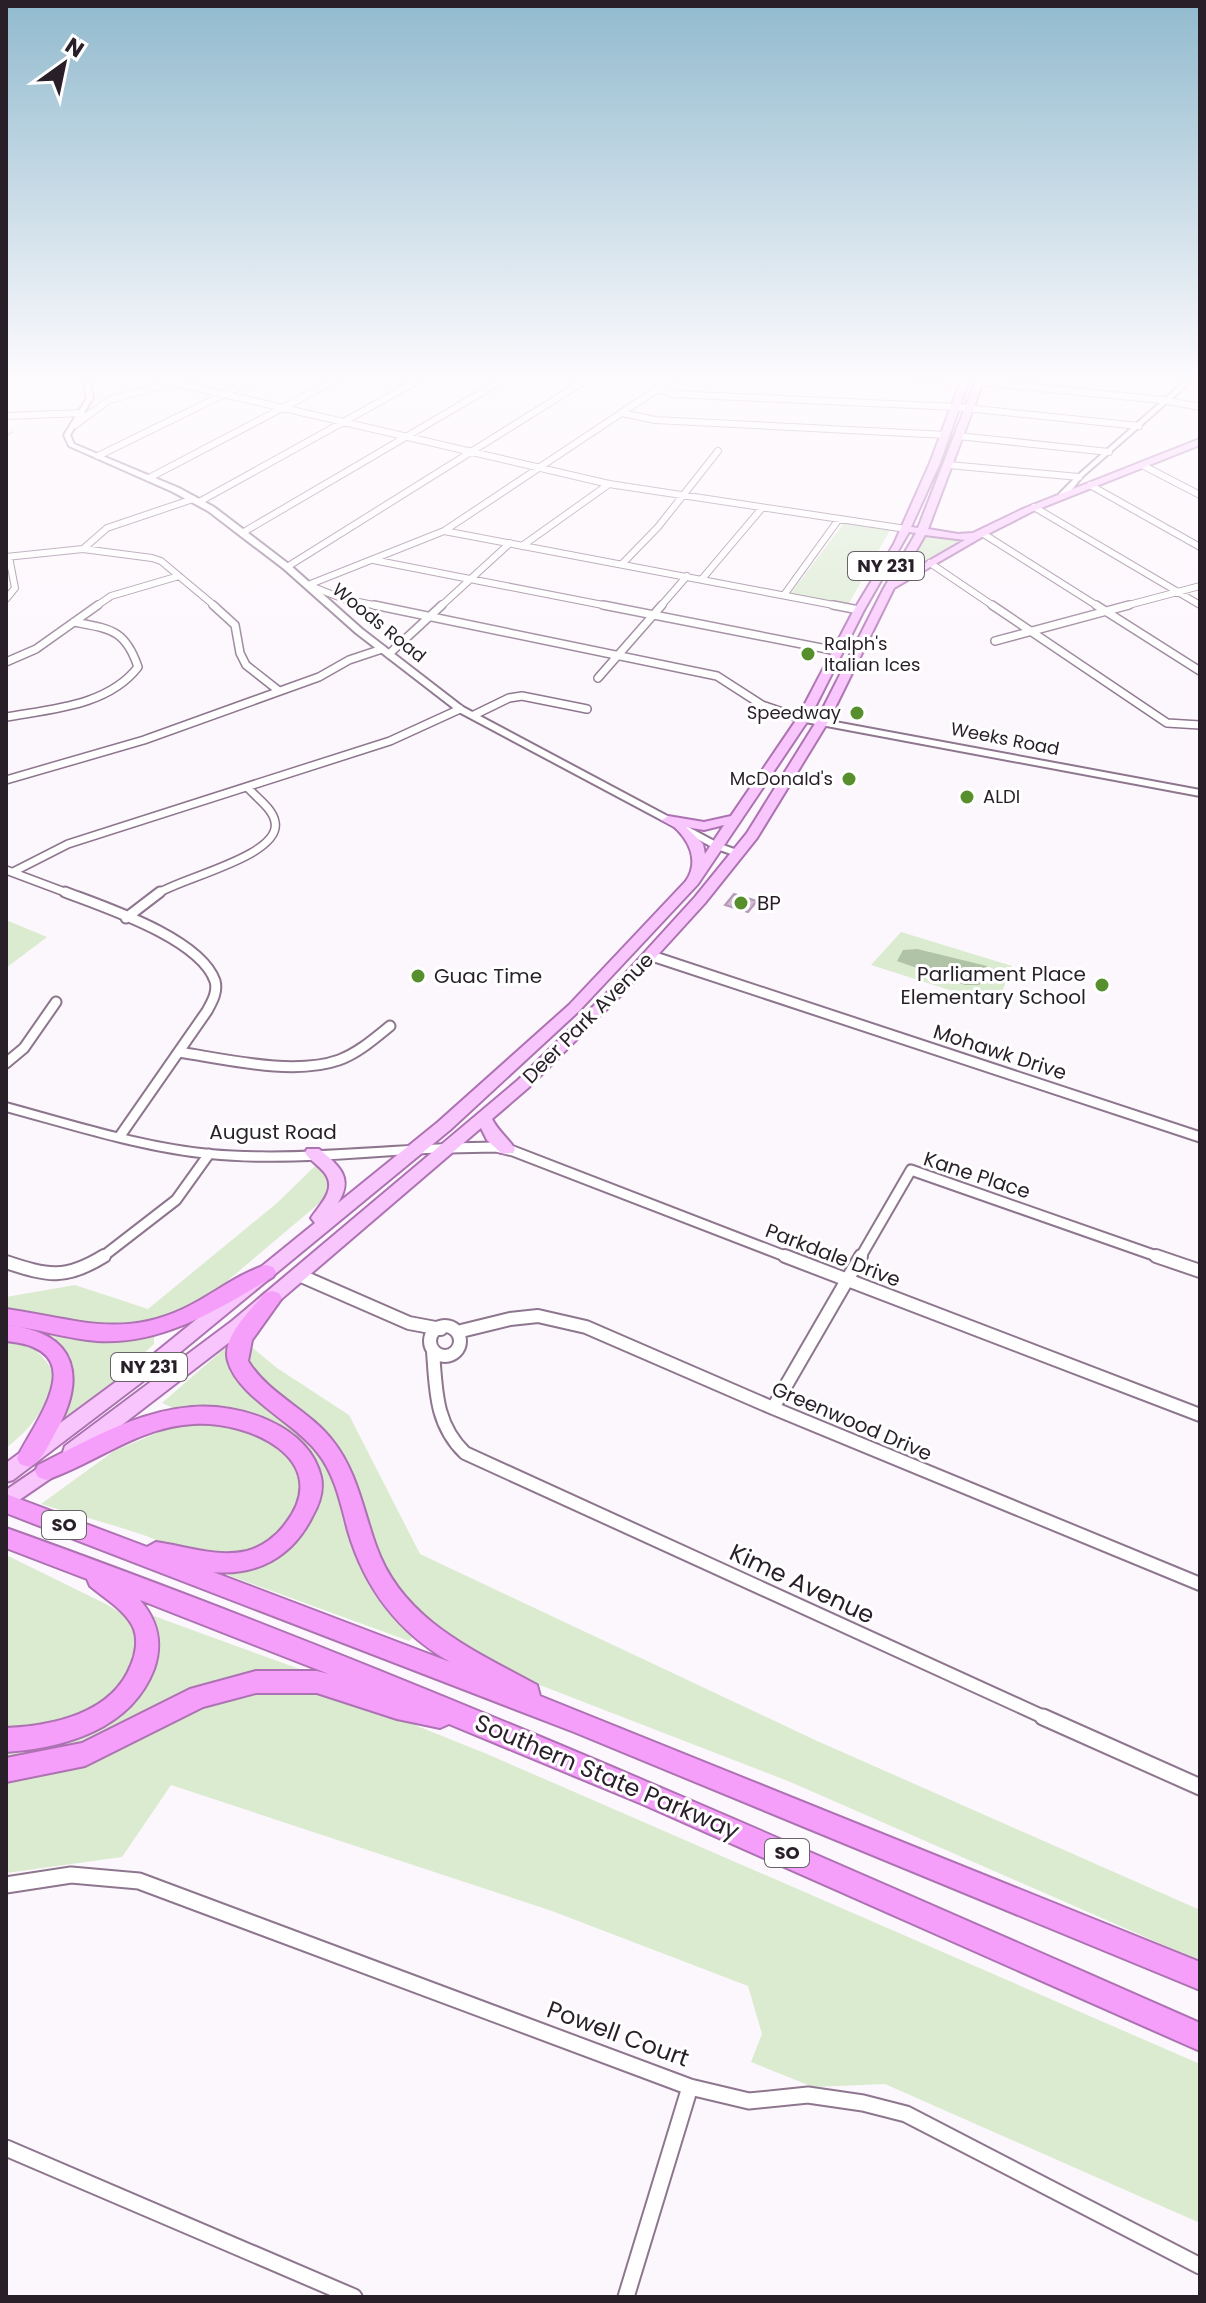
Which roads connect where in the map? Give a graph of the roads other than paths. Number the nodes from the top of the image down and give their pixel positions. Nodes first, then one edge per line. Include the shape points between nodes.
1 (169, 487) edge
2 (220, 487) edge
3 (320, 487) edge
4 (415, 487) edge
5 (509, 487) edge
6 (604, 487) edge
7 (631, 487) edge
8 (690, 487) edge
9 (924, 487) edge
10 (940, 487) edge
11 (1069, 487) edge
12 (1084, 487) edge
13 (1094, 487) edge
14 (684, 496) junction
15 (1062, 496) junction
16 (196, 500) junction
17 (1034, 507) junction
18 (762, 508) junction
19 (839, 519) junction
20 (906, 529) junction
21 (444, 531) junction
22 (922, 531) junction
23 (242, 533) junction
24 (982, 533) junction
25 (510, 543) junction
26 (522, 546) junction
27 (1200, 547) edge
28 (83, 549) junction
29 (7, 557) edge
30 (373, 560) junction
31 (930, 563) junction
32 (622, 564) junction
33 (287, 567) junction
34 (179, 576) junction
35 (687, 576) junction
36 (471, 579) junction
37 (702, 579) junction
38 (308, 585) junction
39 (1200, 586) edge
40 (889, 588) junction
41 (1178, 592) junction
42 (784, 595) junction
43 (6, 599) edge
44 (1200, 605) edge
45 (859, 610) junction
46 (1106, 611) junction
47 (653, 615) junction
48 (430, 617) junction
49 (74, 622) junction
50 (1031, 631) junction
51 (995, 641) dead end
52 (837, 651) junction
53 (386, 652) junction
54 (617, 656) junction
55 (6, 662) edge
56 (1200, 671) edge
57 (598, 678) dead end
58 (279, 691) junction
59 (460, 709) junction
60 (587, 709) dead end
61 (474, 715) junction
62 (6, 717) edge
63 (803, 719) junction
64 (822, 722) junction
65 (1200, 725) edge
66 (6, 780) edge
67 (248, 788) junction
68 (1200, 793) edge
69 (736, 819) junction
70 (673, 823) junction
71 (717, 846) junction
72 (737, 853) junction
73 (9, 871) edge
74 (700, 871) junction
75 (126, 918) junction
76 (652, 956) junction
77 (56, 1002) dead end
78 (390, 1026) dead end
79 (179, 1052) junction
80 (6, 1063) edge
81 (6, 1107) edge
82 (484, 1118) junction
83 (120, 1136) junction
84 (1200, 1137) edge
85 (449, 1148) junction
86 (415, 1149) junction
87 (507, 1149) junction
88 (313, 1153) junction
89 (209, 1154) junction
90 (300, 1243) junction
91 (6, 1262) edge
92 (1200, 1271) edge
93 (266, 1272) junction
94 (299, 1275) junction
95 (847, 1280) junction
96 (272, 1298) junction
97 (6, 1317) edge
98 (409, 1323) junction
99 (486, 1326) junction
100 (441, 1329) junction
101 (457, 1332) junction
102 (6, 1333) edge
103 (461, 1344) junction
104 (431, 1347) junction
105 (449, 1354) junction
106 (436, 1378) junction
107 (773, 1408) junction
108 (1200, 1415) edge
109 (28, 1458) junction
110 (46, 1471) junction
111 (6, 1474) edge
112 (6, 1502) edge
113 (6, 1538) edge
114 (122, 1547) junction
115 (87, 1569) junction
116 (1200, 1584) edge
117 (581, 1723) junction
118 (484, 1726) junction
119 (6, 1740) edge
120 (6, 1770) edge
121 (1200, 1787) edge
122 (6, 1885) edge
123 (1200, 1976) edge
124 (1200, 2037) edge
125 (690, 2087) junction
126 (6, 2148) edge
127 (1200, 2266) edge
128 (354, 2297) edge
129 (626, 2297) edge

1 - 16 street, Woods Road
2 - 16 street
3 - 23 street
4 - 33 street
5 - 21 street
6 - 26 street
7 - 14 street
8 - 14 street
9 - 20 main road, Deer Park Avenue / NY 231
10 - 22 main road, Deer Park Avenue / NY 231
11 - 15 street
12 - 15 main road
13 - 27 street
14 - 18 street
14 - 32 street
15 - 17 main road
16 - 23 street, Woods Road
16 - 28 street via 118,523
17 - 24 main road
17 - 41 street
18 - 19 street
18 - 37 street
19 - 20 street
19 - 42 street
20 - 22 main road
20 - 45 main road, Deer Park Avenue / NY 231
21 - 25 street
21 - 30 street
22 - 24 main road via 966,538
22 - 40 main road, Deer Park Avenue / NY 231
23 - 33 street, Woods Road
24 - 31 main road
24 - 46 street
25 - 26 street
25 - 36 street
26 - 32 street
28 - 29 street
28 - 34 street via 152,558
29 - 43 street via 15,588
30 - 36 street
30 - 38 street
31 - 40 main road
31 - 50 street
32 - 35 street
33 - 38 street, Woods Road
34 - 49 street via 111,596
34 - 58 street via 232,621 239,630 242,659
35 - 37 street
35 - 47 street
36 - 47 street
36 - 48 street
37 - 42 street
38 - 48 street via 344,599
38 - 53 street, Woods Road
39 - 41 street
40 - 64 main road, Deer Park Avenue / NY 231
41 - 44 street
41 - 46 street
42 - 45 street
45 - 52 main road, Deer Park Avenue / NY 231
46 - 50 street
46 - 56 street
47 - 52 street
47 - 54 street
48 - 53 street
48 - 54 street
49 - 55 street via 36,649
49 - 62 street via 123,636 138,667 132,679 104,695
50 - 51 street
50 - 65 street via 1167,723
52 - 63 main road, Deer Park Avenue / NY 231
53 - 58 street via 349,660
53 - 59 street, Woods Road
54 - 57 street
54 - 63 street via 717,676 770,709
58 - 66 street via 113,750
59 - 61 street, Woods Road
59 - 67 street via 390,741
60 - 61 street via 522,696
61 - 70 street, Woods Road
63 - 64 street, Weeks Road
63 - 69 main road, Deer Park Avenue / NY 231
64 - 68 street, Weeks Road
64 - 72 main road, Deer Park Avenue / NY 231
67 - 73 street via 68,844
67 - 75 street via 276,825 265,845 179,880
69 - 70 main road via 704,826
69 - 71 main road, Deer Park Avenue / NY 231
70 - 71 street, Woods Road
70 - 74 main road via 698,847
71 - 72 street, Woods Road
71 - 74 main road, Deer Park Avenue / NY 231
72 - 76 main road, Deer Park Avenue / NY 231
73 - 75 street
74 - 86 main road, Deer Park Avenue / NY 231 via 574,1008
75 - 79 street via 181,943 209,968 215,981 215,995
76 - 82 main road, Deer Park Avenue / NY 231
76 - 84 street, Mohawk Drive
77 - 80 street via 24,1048
78 - 79 street via 356,1052 310,1065
79 - 83 street
81 - 83 street, August Road
82 - 85 main road, Deer Park Avenue / NY 231
82 - 87 main road
83 - 89 street, August Road
85 - 86 street, August Road
85 - 87 street, Parkdale Drive
85 - 94 main road, Deer Park Avenue / NY 231
86 - 88 street, August Road
86 - 90 main road, Deer Park Avenue / NY 231
87 - 95 street, Parkdale Drive
88 - 89 street, August Road
88 - 90 main road via 335,1172 339,1188
89 - 91 street via 167,1208 85,1269 64,1275 40,1273
90 - 93 main road, Deer Park Avenue / NY 231
92 - 95 street, Kane Place via 911,1170
93 - 97 highway via 186,1317 137,1332 99,1333
93 - 109 main road, Deer Park Avenue / NY 231
94 - 96 main road, Deer Park Avenue / NY 231
94 - 98 street
95 - 107 street, Kane Place
95 - 108 street, Parkdale Drive
96 - 110 main road, Deer Park Avenue / NY 231
96 - 117 highway via 243,1338 238,1362 331,1453 370,1561 393,1600 434,1641
98 - 100 street
98 - 104 street
99 - 101 street, Greenwood Drive
99 - 103 street, Greenwood Drive
99 - 107 street, Greenwood Drive via 538,1316 563,1320
100 - 101 street
100 - 104 street via 432,1334
101 - 103 street
102 - 109 highway via 44,1344 63,1374 59,1404
103 - 105 street
104 - 105 street
104 - 106 street, Kime Avenue
105 - 106 street
106 - 121 street, Kime Avenue via 443,1430 452,1443 489,1466
107 - 116 street, Greenwood Drive
109 - 111 main road, Deer Park Avenue / NY 231
110 - 112 main road, Deer Park Avenue / NY 231
110 - 114 highway via 146,1424 197,1415 231,1417 264,1427 290,1443 306,1464 310,1489 304,1515 290,1536 260,1556 218,1563
112 - 114 highway, Southern State Parkway / SO
113 - 115 highway, Southern State Parkway / SO
114 - 117 highway, Southern State Parkway / SO
115 - 118 highway, Southern State Parkway / SO
115 - 119 highway via 142,1620 148,1639 141,1670 121,1700 91,1721 53,1735
117 - 123 highway, Southern State Parkway / SO
118 - 120 highway via 397,1708 331,1685 274,1680 199,1697 85,1754
118 - 124 highway, Southern State Parkway / SO via 830,1871
122 - 125 street, Powell Court via 71,1875 139,1881
125 - 127 street, Powell Court via 749,2101 808,2095 906,2114
125 - 129 street
126 - 128 street

